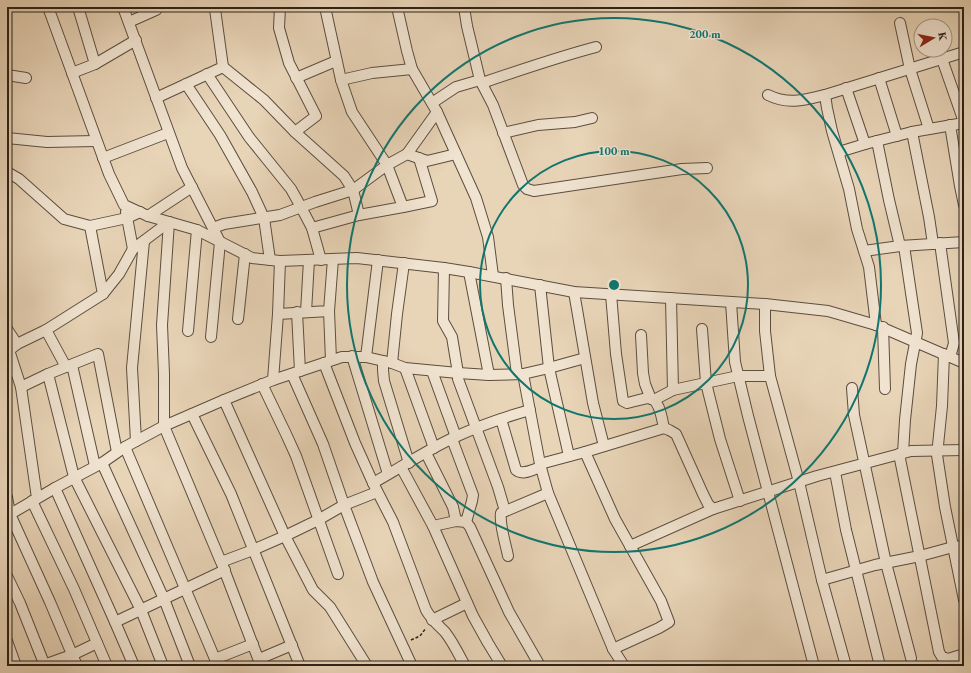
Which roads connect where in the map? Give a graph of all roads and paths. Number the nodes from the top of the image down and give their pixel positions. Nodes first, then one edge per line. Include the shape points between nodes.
1 (48, 7) edge
2 (78, 7) edge
3 (123, 7) edge
4 (155, 7) edge
5 (216, 7) edge
6 (280, 7) edge
7 (325, 7) edge
8 (397, 7) edge
9 (464, 7) edge
10 (129, 22) junction
11 (900, 23) dead end
12 (136, 40) junction
13 (596, 47) dead end
14 (964, 52) edge
15 (942, 59) junction
16 (336, 61) junction
17 (95, 64) junction
18 (223, 67) junction
19 (412, 69) junction
20 (910, 69) junction
21 (72, 73) junction
22 (207, 74) junction
23 (7, 75) edge
24 (26, 78) dead end
25 (296, 78) junction
26 (879, 78) junction
27 (341, 80) junction
28 (481, 82) junction
29 (186, 84) junction
30 (846, 88) junction
31 (768, 95) dead end
32 (825, 95) junction
33 (156, 98) junction
34 (432, 103) junction
35 (437, 112) junction
36 (592, 118) dead end
37 (964, 123) edge
38 (950, 125) junction
39 (929, 129) junction
40 (295, 132) junction
41 (503, 132) junction
42 (912, 132) junction
43 (168, 133) junction
44 (897, 136) junction
45 (7, 138) edge
46 (96, 141) junction
47 (876, 141) junction
48 (865, 144) junction
49 (839, 152) junction
50 (407, 154) junction
51 (456, 154) junction
52 (103, 158) junction
53 (420, 158) junction
54 (387, 166) junction
55 (707, 168) dead end
56 (7, 172) edge
57 (192, 187) junction
58 (352, 190) junction
59 (124, 205) junction
60 (964, 205) edge
61 (302, 207) junction
62 (402, 207) junction
63 (144, 214) junction
64 (359, 215) junction
65 (127, 218) junction
66 (264, 218) junction
67 (169, 222) junction
68 (90, 226) junction
69 (213, 228) junction
70 (312, 228) junction
71 (197, 230) junction
72 (144, 240) junction
73 (220, 242) junction
74 (964, 242) edge
75 (937, 243) junction
76 (902, 246) junction
77 (133, 249) junction
78 (864, 251) junction
79 (245, 254) junction
80 (332, 259) junction
81 (309, 260) junction
82 (321, 260) junction
83 (378, 260) junction
84 (275, 261) junction
85 (404, 263) junction
86 (444, 268) junction
87 (469, 272) junction
88 (493, 276) junction
89 (506, 278) junction
90 (540, 285) junction
91 (574, 292) junction
92 (103, 294) junction
93 (611, 294) junction
94 (671, 298) junction
95 (731, 302) junction
96 (765, 304) junction
97 (329, 311) junction
98 (302, 312) junction
99 (278, 314) junction
100 (238, 319) dead end
101 (880, 326) junction
102 (702, 328) dead end
103 (7, 329) edge
104 (46, 330) junction
105 (188, 331) dead end
106 (641, 335) dead end
107 (211, 337) dead end
108 (915, 341) junction
109 (11, 349) edge
110 (947, 355) junction
111 (352, 356) junction
112 (366, 357) junction
113 (585, 358) junction
114 (328, 361) junction
115 (388, 362) junction
116 (964, 363) edge
117 (69, 366) junction
118 (405, 368) junction
119 (549, 368) junction
120 (432, 371) junction
121 (296, 372) junction
122 (48, 374) junction
123 (458, 374) junction
124 (520, 374) junction
125 (489, 375) junction
126 (738, 376) junction
127 (770, 376) junction
128 (273, 380) junction
129 (706, 383) junction
130 (262, 384) junction
131 (21, 387) junction
132 (852, 388) dead end
133 (885, 389) dead end
134 (673, 390) junction
135 (224, 400) junction
136 (653, 400) junction
137 (530, 410) junction
138 (192, 414) junction
139 (501, 419) junction
140 (164, 426) junction
141 (476, 428) junction
142 (664, 428) junction
143 (454, 438) junction
144 (136, 441) junction
145 (604, 446) junction
146 (121, 450) junction
147 (430, 450) junction
148 (937, 450) junction
149 (964, 450) edge
150 (585, 452) junction
151 (901, 454) junction
152 (569, 456) junction
153 (866, 463) junction
154 (98, 464) junction
155 (405, 465) junction
156 (540, 465) junction
157 (835, 472) junction
158 (388, 474) junction
159 (74, 477) junction
160 (799, 482) junction
161 (55, 488) junction
162 (375, 488) junction
163 (768, 492) junction
164 (548, 493) junction
165 (7, 497) edge
166 (34, 500) junction
167 (740, 501) junction
168 (344, 505) junction
169 (713, 509) junction
170 (505, 511) junction
171 (9, 515) edge
172 (318, 520) junction
173 (461, 521) junction
174 (433, 526) junction
175 (285, 536) junction
176 (630, 546) junction
177 (964, 546) edge
178 (953, 547) junction
179 (253, 550) junction
180 (508, 556) dead end
181 (920, 556) junction
182 (886, 563) junction
183 (223, 566) junction
184 (856, 570) junction
185 (338, 574) dead end
186 (7, 576) edge
187 (822, 580) junction
188 (185, 589) junction
189 (164, 599) junction
190 (964, 600) edge
191 (467, 603) junction
192 (141, 610) junction
193 (432, 620) junction
194 (115, 622) junction
195 (7, 641) edge
196 (401, 642) junction
197 (97, 643) junction
198 (253, 644) junction
199 (292, 645) junction
200 (613, 649) junction
201 (964, 654) edge
202 (72, 655) junction
203 (911, 658) dead end
204 (216, 662) edge
205 (260, 662) edge
206 (940, 662) edge
207 (16, 666) edge
208 (44, 666) edge
209 (77, 666) edge
210 (107, 666) edge
211 (134, 666) edge
212 (163, 666) edge
213 (190, 666) edge
214 (300, 666) edge
215 (367, 666) edge
216 (412, 666) edge
217 (465, 666) edge
218 (502, 666) edge
219 (540, 666) edge
220 (624, 666) edge
221 (814, 666) edge
222 (846, 666) edge
223 (880, 666) edge

1 - 21 street
2 - 17 street
3 - 10 street
4 - 10 street via 156,10
5 - 18 street
6 - 25 street via 279,28
7 - 16 street
8 - 19 street
9 - 28 street
10 - 12 street
11 - 20 street
12 - 17 street
12 - 33 street
13 - 28 street
14 - 15 street
15 - 20 street
15 - 37 street
16 - 25 street
16 - 27 street
17 - 21 street
18 - 22 street
18 - 40 street via 264,100
19 - 27 street via 372,73
19 - 34 street
20 - 26 street
20 - 39 street
21 - 46 street
22 - 29 street
22 - 61 street via 249,137 291,189
23 - 24 street
25 - 40 street via 316,116
26 - 30 street
26 - 44 street
27 - 54 street via 352,112
28 - 34 street via 456,87
28 - 41 street
29 - 33 street
29 - 66 street via 220,135
30 - 32 street
30 - 48 street
31 - 32 street via 790,101
32 - 49 street
33 - 43 street
34 - 35 street
35 - 50 street
35 - 51 street
36 - 41 street
37 - 38 street
38 - 39 street
38 - 60 street
39 - 42 street
40 - 58 street via 344,176
41 - 55 street via 522,185 534,192 676,170
42 - 44 street
42 - 75 street via 929,218
43 - 52 street
43 - 57 street
44 - 47 street
45 - 46 street via 47,142
46 - 52 street
47 - 48 street
47 - 76 street
48 - 49 street
49 - 78 street
50 - 53 street
50 - 54 street
51 - 53 street via 427,161
51 - 88 street via 476,198 488,236
52 - 59 street
53 - 62 street via 432,201
54 - 58 street
54 - 62 street
56 - 68 street via 19,179 64,219
57 - 63 street
57 - 69 street
58 - 61 street
58 - 64 street
59 - 63 street
59 - 65 street
61 - 66 street
61 - 70 street
62 - 64 street
63 - 65 street
63 - 67 street
64 - 70 street
65 - 68 street
65 - 77 street
66 - 69 street
66 - 84 street
67 - 71 street
67 - 72 street
67 - 140 street via 162,325
68 - 92 street
69 - 73 street
70 - 82 street
71 - 73 street
71 - 105 street
72 - 77 street
72 - 144 street via 132,368
73 - 79 street
73 - 107 street
74 - 75 street
75 - 76 street
75 - 110 street via 954,343
76 - 78 street
76 - 108 street via 917,332
77 - 92 street
78 - 101 street
79 - 84 street via 252,258
79 - 100 street
80 - 82 street
80 - 83 street
80 - 97 street
81 - 82 street
81 - 84 street
81 - 98 street
83 - 85 street
83 - 112 street
84 - 99 street
85 - 86 street
85 - 115 street
86 - 87 street
86 - 123 street via 442,321 452,337
87 - 88 street
87 - 125 street
88 - 89 street
89 - 90 street
89 - 124 street
90 - 91 street
90 - 119 street
91 - 93 street
91 - 113 street
92 - 104 street
93 - 94 street
93 - 136 street via 623,400 627,403 649,398
94 - 95 street
94 - 134 street
95 - 96 street
95 - 126 street
96 - 101 street via 828,311
96 - 127 street
97 - 98 street
97 - 114 street
98 - 99 street
98 - 121 street
99 - 128 street
101 - 108 street
101 - 133 street
102 - 129 street
103 - 109 street
104 - 109 street
104 - 117 street
106 - 136 street via 645,384
108 - 110 street
108 - 151 street
109 - 131 street
110 - 116 street
110 - 148 street
111 - 112 street
111 - 114 street
111 - 158 street
112 - 115 street
113 - 119 street
113 - 145 street
114 - 121 street
114 - 162 street via 355,443
115 - 118 street
115 - 155 street via 383,370 384,381
117 - 122 street
117 - 146 street via 98,354
117 - 154 street
118 - 120 street
118 - 147 street
119 - 124 street
119 - 152 street
120 - 123 street
120 - 143 street
121 - 128 street
121 - 168 street
122 - 131 street
122 - 159 street
123 - 125 street
123 - 141 street
124 - 125 street
124 - 137 street
126 - 127 street
126 - 129 street
126 - 163 street
127 - 160 street
128 - 130 street
129 - 134 street
129 - 167 street via 720,439
130 - 135 street
130 - 172 street via 296,456
131 - 166 street
132 - 153 street via 854,414
134 - 136 street
135 - 138 street
135 - 175 street
136 - 142 street via 659,407
137 - 139 street
137 - 156 street
138 - 140 street
138 - 179 street via 231,494
139 - 141 street
139 - 156 street via 516,470 524,473
140 - 144 street
140 - 183 street
141 - 143 street
141 - 170 street
142 - 145 street
142 - 169 street via 676,434 703,494
143 - 147 street
143 - 173 street via 473,495
144 - 146 street
145 - 150 street
146 - 154 street
146 - 188 street
147 - 155 street
147 - 173 street
148 - 149 street
148 - 151 street
148 - 178 street
150 - 152 street
150 - 176 street
151 - 153 street
151 - 181 street
152 - 156 street
153 - 157 street
153 - 182 street
154 - 159 street
154 - 189 street
155 - 158 street
155 - 174 street
156 - 164 street
157 - 160 street
157 - 184 street
158 - 162 street
159 - 161 street
159 - 192 street
160 - 163 street
160 - 187 street
161 - 166 street
161 - 194 street
162 - 168 street
162 - 193 street via 393,522 423,604
163 - 167 street
163 - 221 street
164 - 170 street
164 - 200 street
165 - 171 street
166 - 171 street
166 - 197 street
167 - 169 street
168 - 172 street
168 - 196 street via 373,582
169 - 176 street
170 - 180 street via 500,517
171 - 202 street
172 - 175 street
172 - 185 street
173 - 174 street
173 - 219 street via 470,527 509,612
174 - 191 street
175 - 179 street
175 - 215 street via 313,590 330,607
176 - 200 street via 661,601 669,622
177 - 178 street
178 - 181 street
178 - 190 street
179 - 183 street
179 - 199 street
181 - 182 street
181 - 206 street
182 - 184 street
182 - 203 street
183 - 188 street
183 - 198 street
184 - 187 street
184 - 223 street
186 - 208 street
187 - 222 street
188 - 189 street
188 - 204 street
189 - 192 street
189 - 213 street
191 - 193 street
191 - 218 street
192 - 194 street
192 - 212 street
193 - 196 path via 420,636
193 - 217 street via 449,638
194 - 211 street
195 - 207 street
196 - 216 street
197 - 202 street
197 - 210 street
198 - 204 street
198 - 205 street
199 - 205 street
199 - 214 street
200 - 220 street
201 - 206 street
202 - 208 street
202 - 209 street

